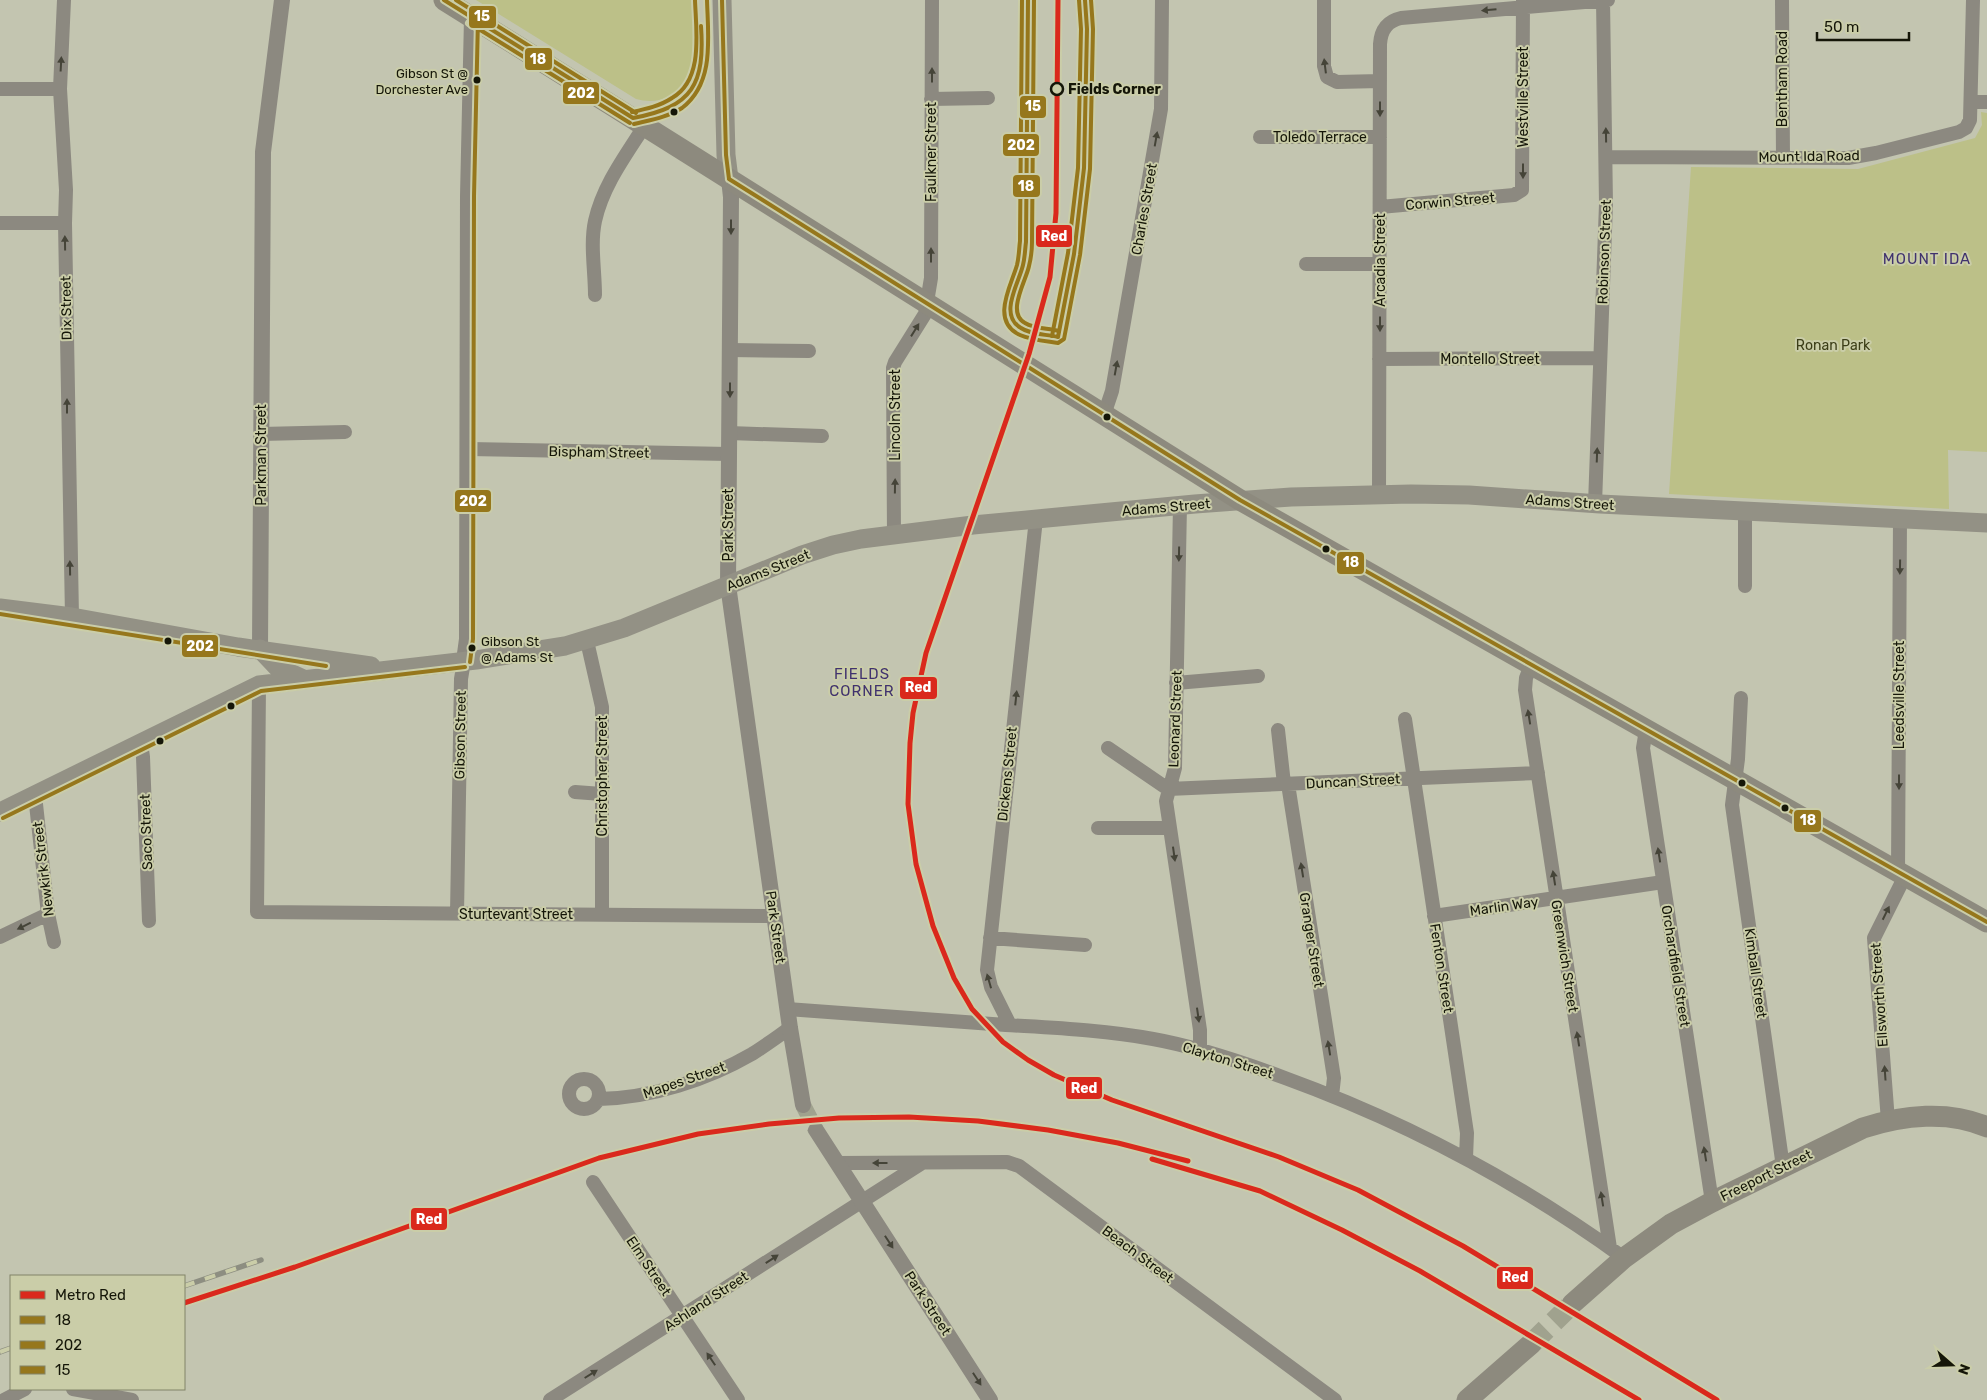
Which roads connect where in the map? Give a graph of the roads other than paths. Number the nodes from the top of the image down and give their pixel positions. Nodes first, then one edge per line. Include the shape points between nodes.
1 (64, 0) edge
2 (282, 0) edge
3 (444, 0) edge
4 (722, 0) edge
5 (932, 0) edge
6 (1162, 0) edge
7 (1324, 0) edge
8 (1603, 0) edge
9 (1608, 0) edge
10 (1782, 0) edge
11 (1973, 0) edge
12 (1523, 4) edge
13 (472, 18) junction
14 (1380, 81) junction
15 (0, 89) edge
16 (60, 89) junction
17 (988, 98) dead end
18 (932, 99) junction
19 (1971, 102) junction
20 (1987, 102) edge
21 (645, 125) junction
22 (1260, 137) dead end
23 (1380, 137) junction
24 (1606, 157) junction
25 (1783, 158) junction
26 (729, 179) junction
27 (1520, 192) joint
28 (1380, 207) junction
29 (0, 223) edge
30 (65, 223) junction
31 (1306, 264) dead end
32 (1380, 264) junction
33 (595, 295) dead end
34 (927, 304) junction
35 (730, 350) junction
36 (809, 351) dead end
37 (1600, 358) junction
38 (1380, 359) junction
39 (1104, 415) junction
40 (345, 432) dead end
41 (729, 433) junction
42 (261, 434) junction
43 (822, 436) dead end
44 (469, 450) junction
45 (729, 454) junction
46 (1379, 495) junction
47 (1240, 500) junction
48 (1595, 504) junction
49 (1180, 505) junction
50 (1745, 511) junction
51 (1900, 518) junction
52 (1036, 519) junction
53 (1987, 523) edge
54 (894, 535) junction
55 (728, 585) junction
56 (1745, 586) dead end
57 (0, 608) edge
58 (72, 617) junction
59 (587, 641) junction
60 (260, 649) junction
61 (464, 661) junction
62 (1530, 665) junction
63 (397, 670) junction
64 (1258, 676) dead end
65 (305, 679) junction
66 (1176, 683) junction
67 (259, 685) junction
68 (1741, 698) dead end
69 (1405, 719) dead end
70 (1278, 730) dead end
71 (1646, 730) junction
72 (141, 743) junction
73 (1108, 748) dead end
74 (1538, 773) junction
75 (1413, 778) junction
76 (1734, 780) junction
77 (1286, 784) junction
78 (1168, 789) junction
79 (575, 792) dead end
80 (602, 794) junction
81 (34, 795) junction
82 (0, 812) edge
83 (1098, 828) dead end
84 (1170, 828) junction
85 (1901, 874) junction
86 (1663, 882) junction
87 (1557, 898) junction
88 (257, 912) joint
89 (48, 914) junction
90 (457, 914) junction
91 (602, 914) junction
92 (774, 916) junction
93 (1434, 916) junction
94 (150, 921) dead end
95 (1987, 922) edge
96 (0, 937) edge
97 (990, 938) junction
98 (54, 942) dead end
99 (1085, 945) dead end
100 (788, 1009) junction
101 (1010, 1025) junction
102 (790, 1028) junction
103 (1200, 1050) junction
104 (1332, 1096) junction
105 (599, 1099) dead end
106 (802, 1105) tunnel mouth
107 (1888, 1121) junction
108 (1986, 1123) edge
109 (816, 1130) tunnel mouth
110 (1466, 1158) junction
111 (838, 1163) junction
112 (922, 1163) junction
113 (1783, 1167) junction
114 (593, 1182) dead end
115 (863, 1201) junction
116 (1712, 1202) junction
117 (1616, 1253) junction
118 (1572, 1304) tunnel mouth
119 (682, 1316) junction
120 (1531, 1344) tunnel mouth
121 (22, 1390) edge
122 (78, 1390) edge
123 (4, 1400) edge
124 (132, 1400) edge
125 (550, 1400) edge
126 (738, 1400) edge
127 (990, 1400) edge
128 (1335, 1400) edge
129 (1468, 1400) edge

16 -> 1 street, Dix Street
2 - 42 street, Parkman Street via 263,152
3 - 13 main road
4 - 26 main road, Park Street
18 -> 5 street, Faulkner Street
39 -> 6 street, Charles Street via 1112,390 1161,109
14 -> 7 street via 1336,82 1327,77 1324,66
8 - 9 street
8 - 12 street
24 -> 8 street, Robinson Street
10 - 25 street, Bentham Road
11 - 19 street, Mount Ida Road
12 -> 14 street, Arcadia Street via 1392,21 1380,39
12 -> 27 street, Westville Street via 1523,187
13 - 21 main road
13 - 44 street, Gibson Street via 468,196
14 -> 23 street, Arcadia Street
15 - 16 street
16 - 30 street, Dix Street
17 - 18 street
34 -> 18 street, Faulkner Street via 931,272
19 - 20 street
19 - 25 street, Mount Ida Road via 1970,120 1959,132 1876,154 1848,158
21 - 26 main road
21 - 33 street via 600,203 595,223
22 - 23 street, Toledo Terrace
23 - 28 street, Arcadia Street
24 - 25 street, Mount Ida Road
24 - 37 street, Robinson Street
26 - 34 main road
26 -> 35 street, Park Street
27 - 28 street, Corwin Street
28 - 32 street, Arcadia Street
29 - 30 street
58 -> 30 street, Dix Street
31 - 32 street
32 -> 38 street, Arcadia Street
34 - 39 main road
54 -> 34 street, Lincoln Street via 893,368 924,317
35 - 36 street
35 -> 41 street, Park Street
37 - 38 street, Montello Street
48 -> 37 street, Robinson Street
38 - 46 street, Arcadia Street
39 - 47 main road
40 - 42 street
41 - 43 street
41 - 45 street, Park Street
42 - 60 street, Parkman Street
44 - 45 street, Bispham Street
44 - 61 street, Gibson Street
45 - 55 street, Park Street
46 - 47 main road, Adams Street
46 - 48 main road, Adams Street via 1454,495
47 - 49 main road, Adams Street
47 - 62 main road
48 - 50 main road, Adams Street
49 - 52 main road, Adams Street
49 -> 66 street, Leonard Street
50 - 51 main road, Adams Street
50 - 56 street
51 - 53 main road, Adams Street
51 -> 85 street, Leedsville Street
52 - 54 main road, Adams Street
97 -> 52 street, Dickens Street
54 - 55 main road, Adams Street via 828,546
55 - 59 main road, Adams Street
55 - 92 street, Park Street
57 - 58 main road, Adams Street
58 - 60 main road, Adams Street
59 - 61 main road, Adams Street
59 - 80 street, Christopher Street via 602,707
60 - 63 main road, Adams Street
60 - 65 main road, Adams Street via 278,667
60 - 67 main road, Parkman Street
61 - 63 main road, Adams Street
61 - 90 street, Gibson Street via 461,679
62 - 71 main road
74 -> 62 street, Greenwich Street via 1525,690
63 - 65 main road, Adams Street
64 - 66 street
65 - 67 main road, Adams Street
66 - 78 street, Leonard Street via 1175,772
67 - 72 main road, Adams Street
67 - 88 street, Parkman Street
68 - 76 street, Kimball Street
69 - 75 street, Fenton Street
70 - 77 street, Granger Street
71 - 76 main road
86 -> 71 street, Orchardfield Street via 1643,748
72 - 81 main road, Adams Street
72 - 94 street, Saco Street
73 - 78 street
74 - 75 street, Duncan Street
87 -> 74 street, Greenwich Street
75 - 77 street, Duncan Street
75 - 93 street, Fenton Street
76 - 85 main road
76 - 113 street, Kimball Street via 1732,805
77 - 78 street, Duncan Street
104 -> 77 street, Granger Street via 1334,1078
78 - 84 street, Leonard Street via 1166,800
79 - 80 street
80 - 91 street, Christopher Street
81 - 82 main road, Adams Street
81 - 89 street, Newkirk Street
83 - 84 street
84 -> 103 street, Leonard Street via 1200,1030
85 - 95 main road
107 -> 85 street, Ellsworth Street via 1874,938
86 - 87 street, Marlin Way
116 -> 86 street, Orchardfield Street
87 - 93 street, Marlin Way
117 -> 87 street, Greenwich Street
88 - 90 street, Sturtevant Street
89 -> 96 street
89 - 98 street, Newkirk Street
90 - 91 street, Sturtevant Street
91 - 92 street, Sturtevant Street
92 - 100 street, Park Street
93 - 110 street, Fenton Street via 1468,1133
97 - 99 street
101 -> 97 street, Dickens Street via 988,979
100 - 101 street, Clayton Street
100 - 102 street, Park Street
101 - 103 street, Clayton Street via 1123,1034
102 - 105 street, Mapes Street via 720,1070 632,1097
102 - 106 street, Park Street
103 - 104 street, Clayton Street
104 - 110 street, Clayton Street
107 - 108 main road, Freeport Street via 1940,1116
107 - 113 main road, Freeport Street via 1863,1128
109 - 111 street, Park Street
110 - 117 street, Clayton Street via 1538,1199
112 -> 111 street, Beach Street
111 - 115 street, Park Street
112 - 115 street
112 - 128 street, Beach Street via 1007,1162 1019,1166
113 - 116 main road, Freeport Street
114 - 119 street, Elm Street
119 -> 115 street, Ashland Street
115 -> 127 street, Park Street
116 - 117 main road, Freeport Street
117 - 118 main road, Freeport Street
125 -> 119 street, Ashland Street
126 -> 119 street, Elm Street
120 - 129 main road
121 - 123 street
122 - 124 street

